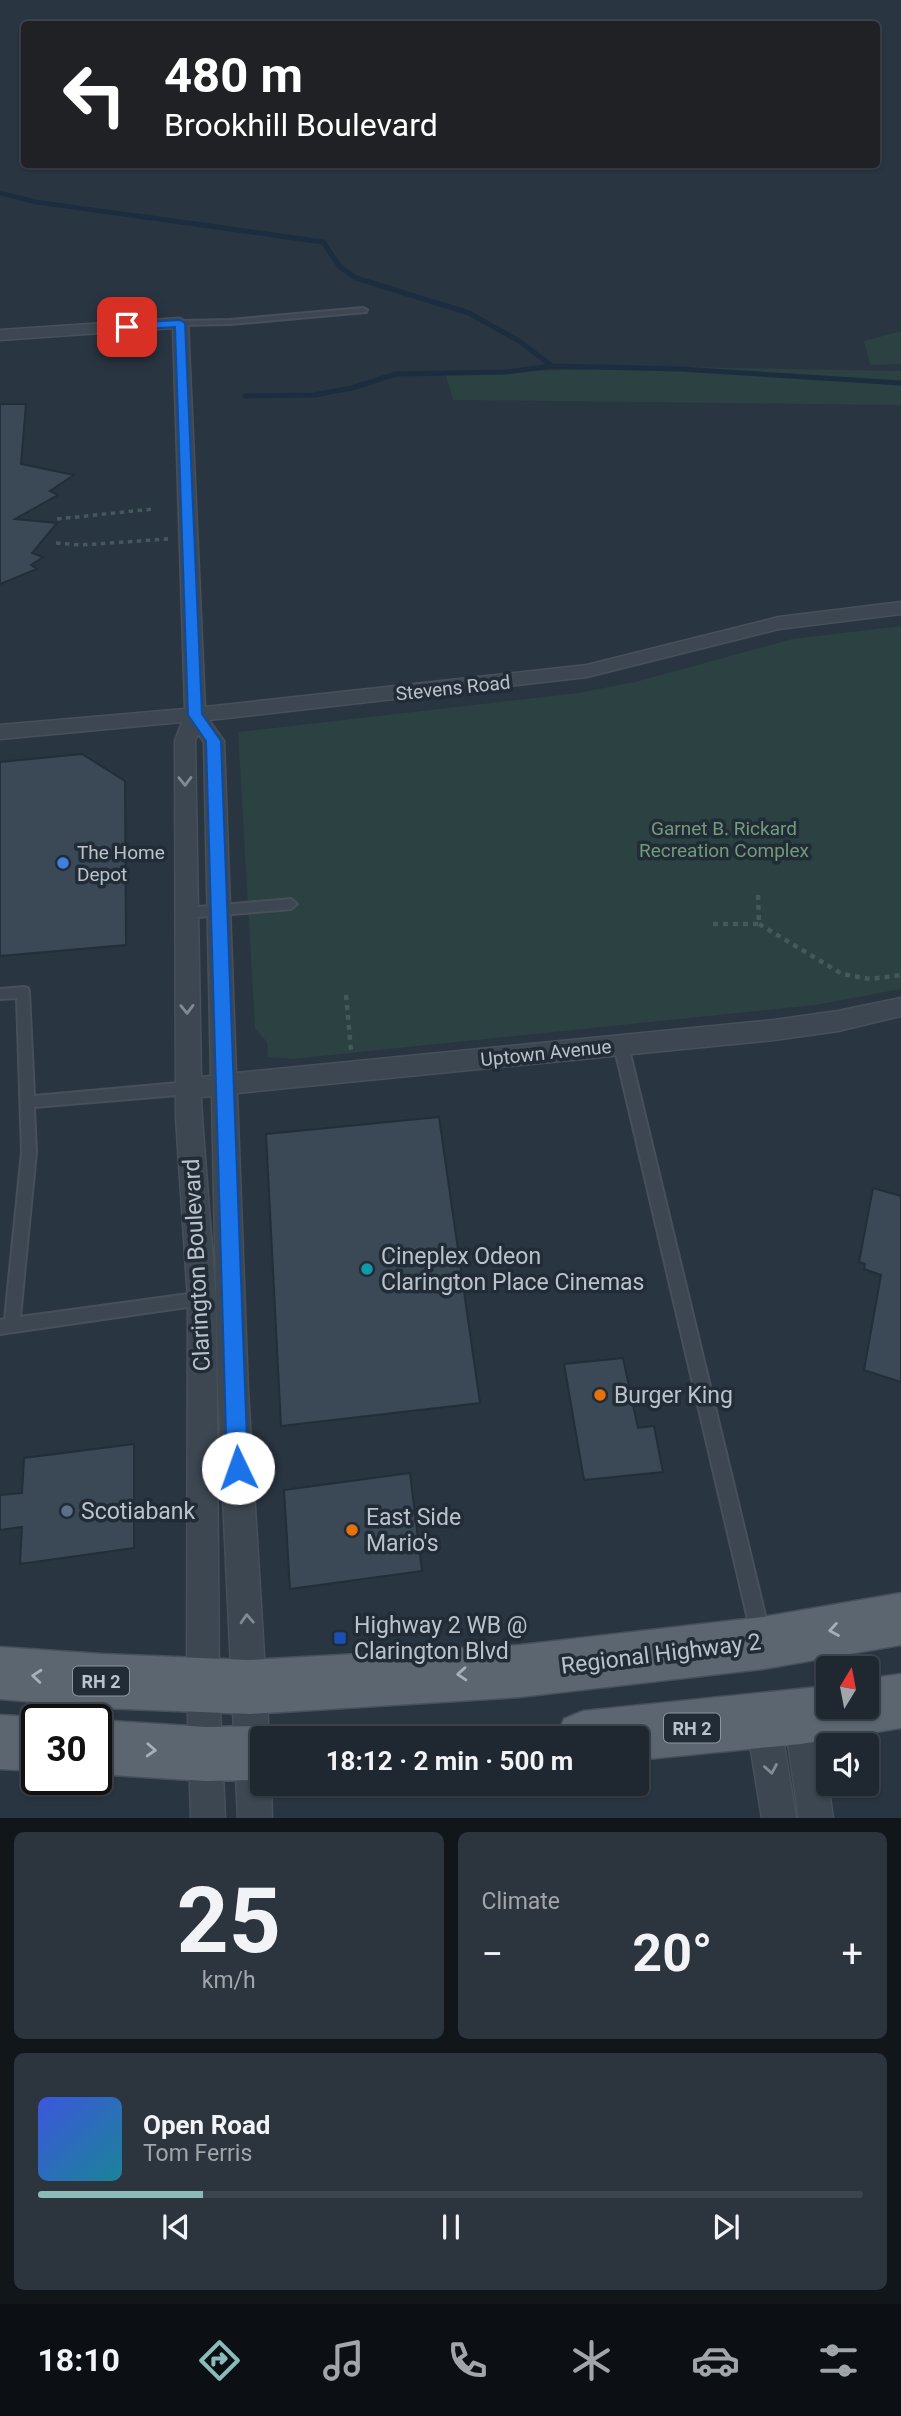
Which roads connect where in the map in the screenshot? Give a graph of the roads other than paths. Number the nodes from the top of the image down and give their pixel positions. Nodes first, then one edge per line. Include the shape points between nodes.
1 (363, 310) dead end
2 (180, 323) junction
3 (0, 335) edge
4 (901, 608) edge
5 (195, 715) junction
6 (0, 732) edge
7 (291, 904) dead end
8 (220, 910) junction
9 (186, 913) junction
10 (0, 995) edge
11 (901, 1007) edge
12 (621, 1045) junction
13 (224, 1085) junction
14 (189, 1088) junction
15 (29, 1102) junction
16 (231, 1296) junction
17 (202, 1300) junction
18 (6, 1326) edge
19 (233, 1391) junction
20 (203, 1395) junction
21 (901, 1619) edge
22 (763, 1643) junction
23 (0, 1673) edge
24 (227, 1686) junction
25 (901, 1701) edge
26 (879, 1704) edge
27 (816, 1713) edge
28 (782, 1718) junction
29 (649, 1731) edge
30 (0, 1742) edge
31 (21, 1743) edge
32 (112, 1748) edge
33 (240, 1753) edge
34 (208, 1818) edge
35 (255, 1818) edge
36 (779, 1818) edge
37 (816, 1818) edge

1 - 2 lane
2 - 3 street
2 - 5 street, Clarington Boulevard
4 - 5 street, Stevens Road via 779,623 609,666 533,679
5 - 6 street, Stevens Road
5 - 8 street, Clarington Boulevard via 214,741
5 -> 9 street, Clarington Boulevard via 185,741
7 - 8 lane
8 - 9 lane
8 - 13 street, Clarington Boulevard
9 -> 14 street, Clarington Boulevard
10 - 15 lane via 23,992
11 - 12 street, Uptown Avenue via 774,1030
12 - 13 street, Uptown Avenue
12 - 22 lane
13 - 14 street, Uptown Avenue
13 - 16 street, Clarington Boulevard
14 - 15 lane
14 - 17 street, Clarington Boulevard
15 - 18 lane via 29,1152
16 - 17 lane
16 - 19 street, Clarington Boulevard
17 - 18 lane
17 - 20 street, Clarington Boulevard
19 - 20 lane
24 -> 19 street, Clarington Boulevard
20 - 24 street, Clarington Boulevard
21 -> 22 main road, Regional Highway 2 / RH 2
22 -> 24 main road, Regional Highway 2 / RH 2 via 520,1671
24 -> 23 main road, Regional Highway 2 / RH 2
24 - 33 street, Clarington Boulevard
24 - 33 street, Clarington Boulevard
25 - 26 main road, RH 2
27 - 28 main road, RH 2
28 - 29 main road, RH 2
28 -> 36 street
28 - 37 street
30 - 31 main road
32 -> 33 main road
33 - 34 street, Clarington Boulevard
33 - 35 street, Clarington Boulevard

